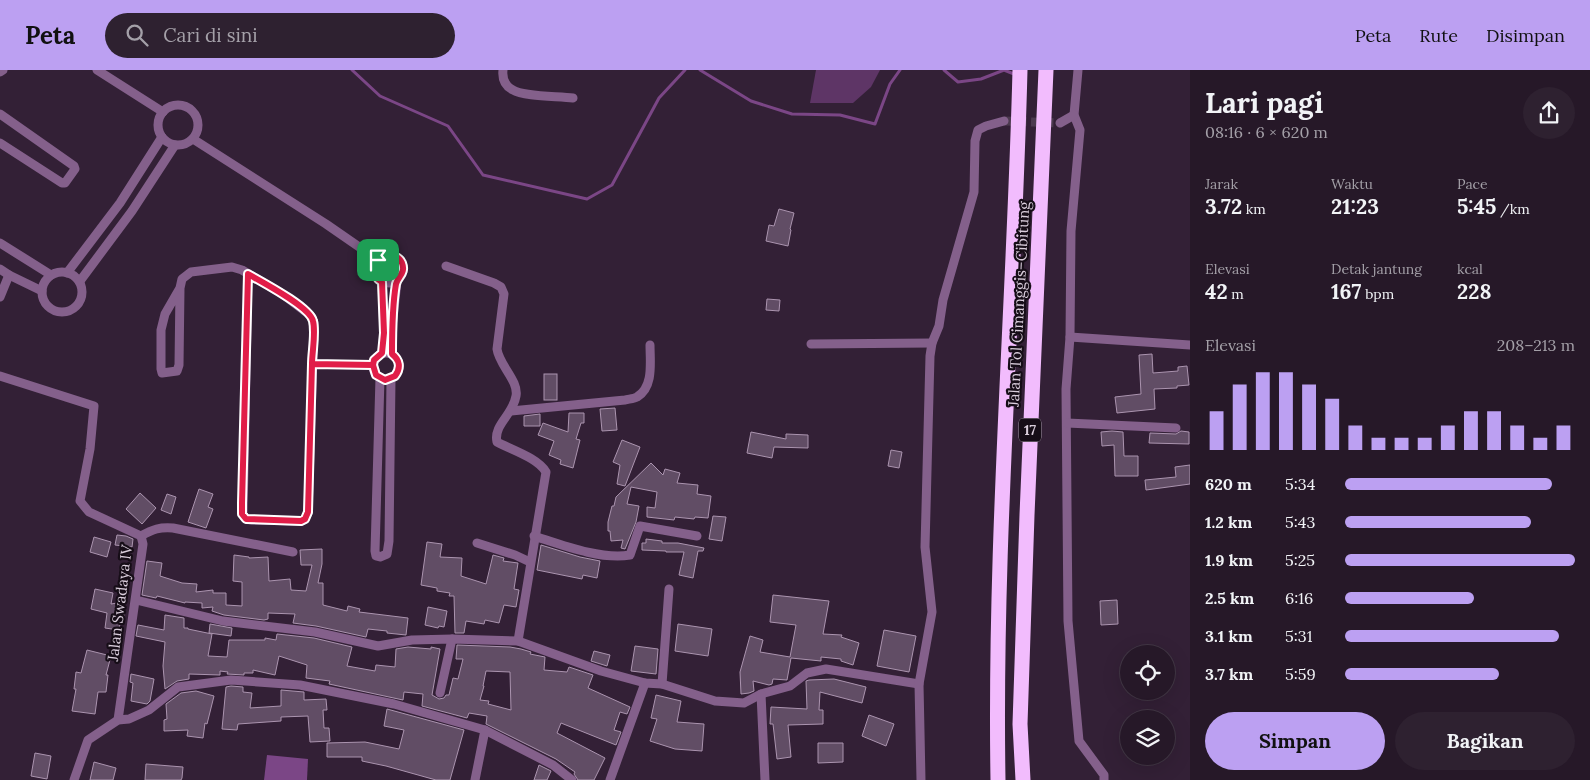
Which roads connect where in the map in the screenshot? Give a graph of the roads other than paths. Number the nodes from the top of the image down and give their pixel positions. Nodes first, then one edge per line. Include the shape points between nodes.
1 (97, 70) edge
2 (503, 70) edge
3 (1020, 70) edge
4 (1078, 70) edge
5 (1046, 75) edge
6 (573, 98) dead end
7 (163, 112) junction
8 (0, 114) edge
9 (1074, 114) junction
10 (1004, 121) tunnel mouth
11 (1060, 123) tunnel mouth
12 (162, 137) junction
13 (193, 139) junction
14 (0, 143) edge
15 (175, 145) junction
16 (0, 243) edge
17 (378, 260) junction
18 (446, 266) dead end
19 (0, 269) edge
20 (67, 273) junction
21 (8, 274) junction
22 (248, 274) junction
23 (51, 275) junction
24 (397, 281) junction
25 (80, 282) junction
26 (382, 282) junction
27 (180, 288) junction
28 (42, 291) junction
29 (0, 298) edge
30 (1070, 338) junction
31 (812, 344) dead end
32 (932, 344) junction
33 (650, 345) dead end
34 (1190, 345) edge
35 (382, 353) junction
36 (392, 354) junction
37 (312, 364) junction
38 (373, 365) junction
39 (0, 376) edge
40 (380, 378) junction
41 (390, 379) junction
42 (511, 412) junction
43 (1067, 423) junction
44 (1176, 428) dead end
45 (141, 536) junction
46 (534, 536) junction
47 (697, 536) dead end
48 (477, 543) dead end
49 (293, 552) dead end
50 (530, 562) junction
51 (669, 589) dead end
52 (136, 600) junction
53 (452, 639) junction
54 (518, 641) junction
55 (646, 683) junction
56 (662, 684) junction
57 (919, 684) junction
58 (440, 693) dead end
59 (761, 694) junction
60 (118, 720) junction
61 (485, 730) junction
62 (74, 780) edge
63 (475, 780) edge
64 (572, 780) edge
65 (610, 780) edge
66 (765, 780) edge
67 (921, 780) edge
68 (998, 780) edge
69 (1023, 780) edge
70 (1104, 780) edge

1 - 7 street
2 - 6 street via 505,84 513,90
3 - 68 highway, Jalan Tol Cimanggis–Cibitung / 17 via 1002,513
4 - 9 street
5 - 69 highway, Jalan Tol Cimanggis–Cibitung / 17 via 1026,525 1020,724
7 - 12 street via 159,120
7 - 13 street via 170,107 188,108 198,122
8 - 14 street via 75,169 62,183
9 - 11 street
9 - 30 street via 1080,130 1071,231
10 - 32 street via 978,130 974,141 974,192
12 - 15 street
12 - 20 street via 120,203
13 - 15 street
13 - 17 street
15 - 25 street
16 - 23 street
17 - 24 street via 386,255 400,259 403,273
17 - 26 street via 375,270
18 - 42 street via 501,287 504,294 497,349 516,388
19 - 21 street
20 - 23 street
20 - 25 street
21 - 28 street
21 - 29 street
22 - 27 street via 232,266 191,272 182,279
22 - 37 street via 311,316 314,323
22 - 37 street via 242,503 242,514 246,519 301,521 307,516
23 - 28 street via 44,282
24 - 26 street
24 - 36 street
25 - 28 street via 83,292 80,302 72,310 62,313 51,310 44,302
26 - 35 street
27 - 27 street via 165,314 161,330 162,372 177,371 179,365
30 - 34 street
30 - 43 street
31 - 32 street
32 - 57 street via 925,547 932,612
33 - 42 street via 650,374 646,388 637,397
35 - 36 street
35 - 38 street
36 - 41 street via 400,367
37 - 38 street
38 - 40 street
39 - 45 street, Jalan Swadaya IV via 94,406 80,501 89,512
40 - 41 street
40 - 41 street via 375,552 380,557 387,554 389,542
42 - 46 street via 497,429 497,442 536,461 546,472
43 - 44 street
43 - 70 street via 1068,621 1079,741 1104,775
45 - 49 street via 160,527 173,528
45 - 52 street, Jalan Swadaya IV via 143,544
46 - 47 street via 579,550 621,556 630,555 640,526
46 - 50 street
48 - 50 street
50 - 54 street
51 - 56 street
52 - 53 street via 223,621 315,632 378,646 412,640
52 - 60 street, Jalan Swadaya IV
53 - 54 street
53 - 58 street
54 - 55 street via 601,671
55 - 56 street
55 - 65 street
56 - 59 street via 715,701 744,703
57 - 59 street via 826,668 807,673 790,686
57 - 67 street
59 - 66 street
60 - 61 street via 149,710 178,687 231,680 300,685 394,704
60 - 62 street via 88,740
61 - 63 street
61 - 64 street via 553,764

